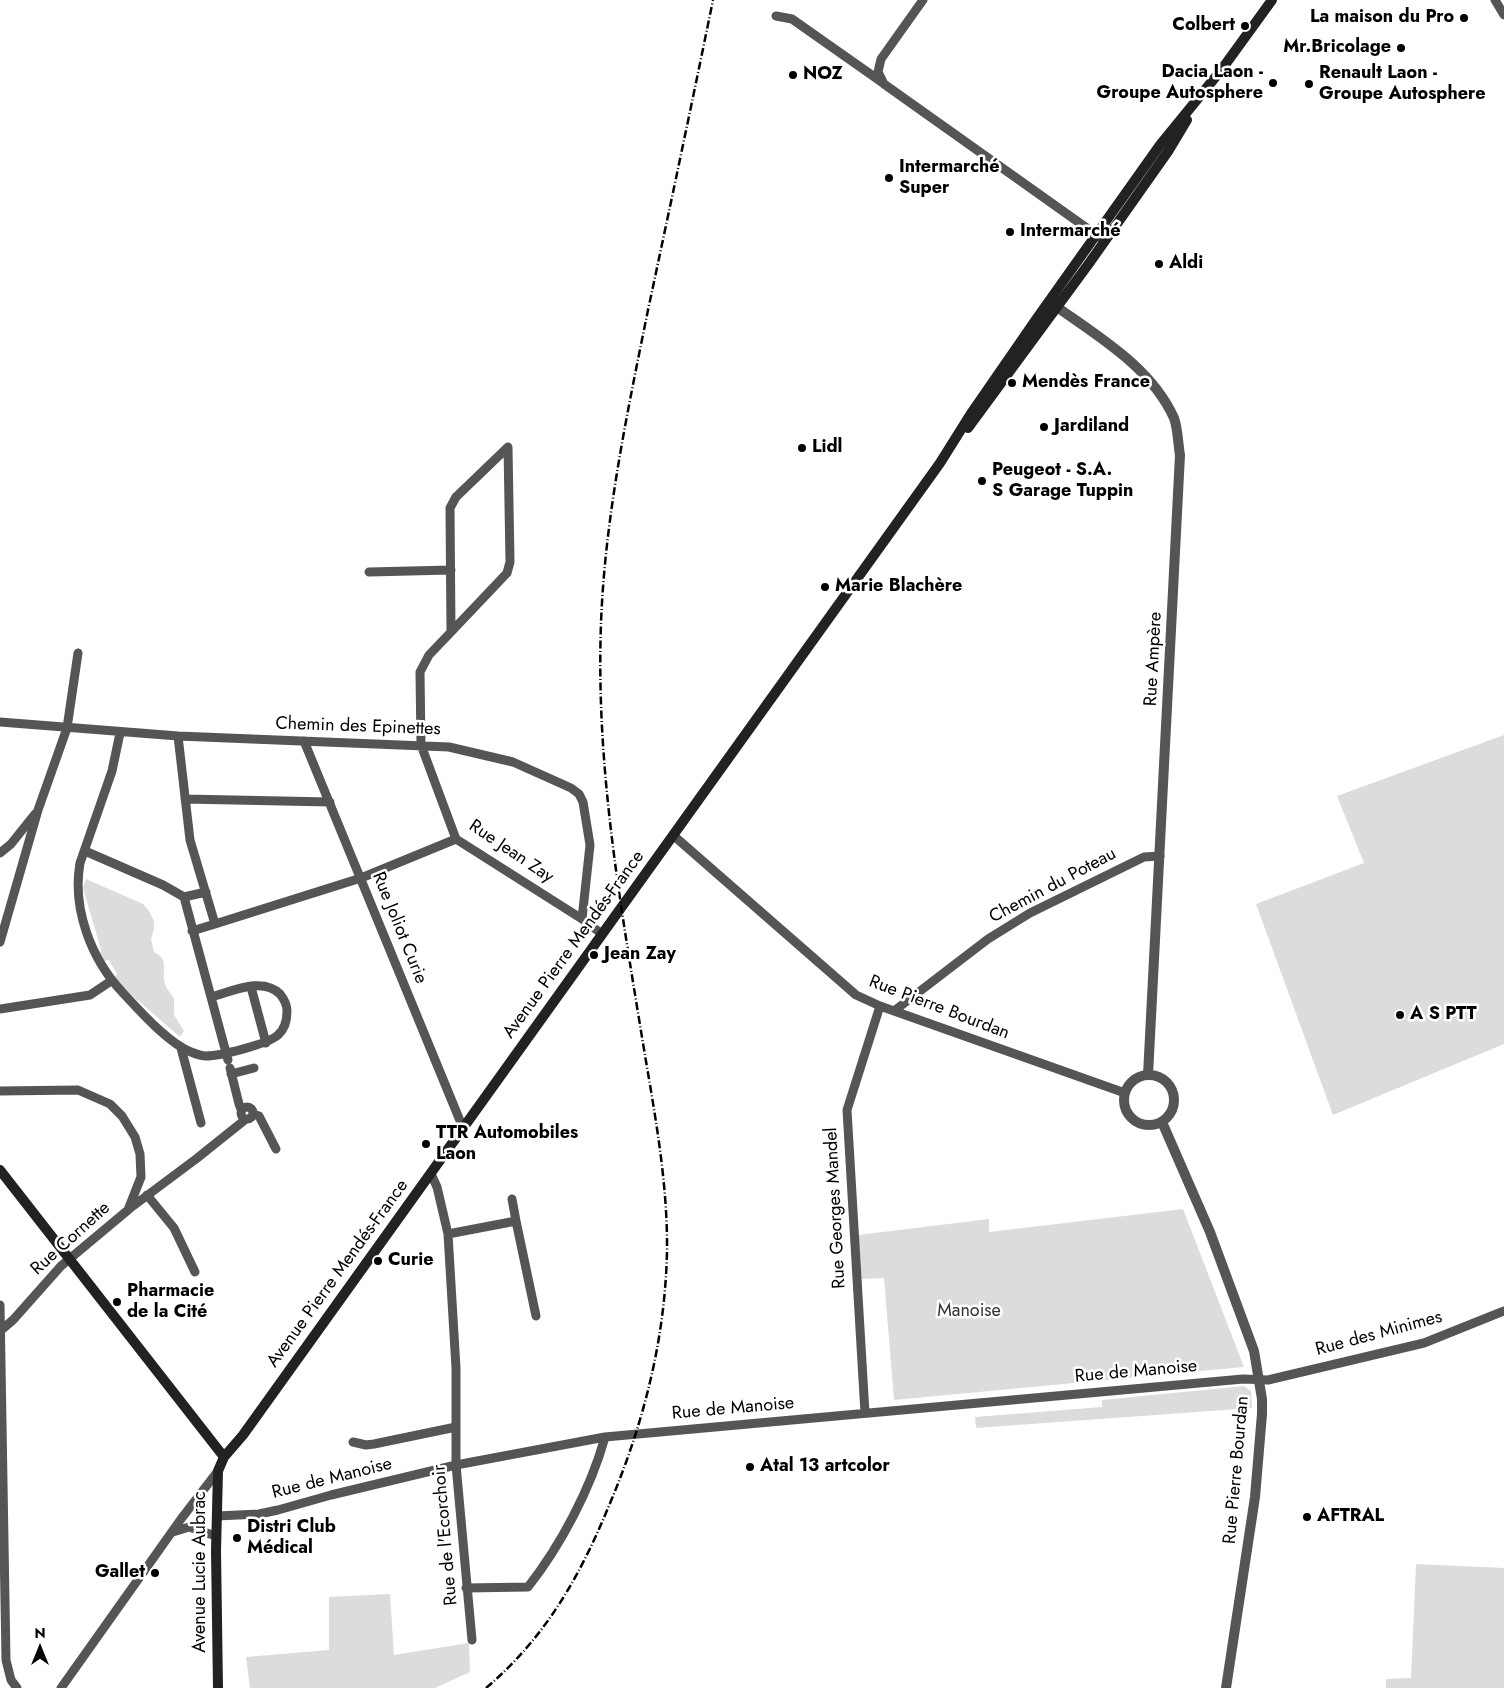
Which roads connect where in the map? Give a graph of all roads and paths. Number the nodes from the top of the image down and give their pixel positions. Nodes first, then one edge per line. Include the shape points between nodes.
1 (923, 0) edge
2 (1272, 0) edge
3 (1495, 0) edge
4 (1504, 15) edge
5 (776, 16) dead end
6 (884, 84) junction
7 (1100, 238) junction
8 (1051, 307) junction
9 (451, 570) junction
10 (369, 572) dead end
11 (451, 632) junction
12 (78, 653) dead end
13 (0, 722) edge
14 (67, 728) junction
15 (120, 733) junction
16 (178, 736) junction
17 (304, 741) junction
18 (421, 746) junction
19 (185, 799) junction
20 (330, 802) junction
21 (38, 810) junction
22 (674, 836) junction
23 (456, 839) junction
24 (85, 851) junction
25 (0, 853) edge
26 (1160, 856) junction
27 (361, 878) junction
28 (206, 892) junction
29 (184, 897) junction
30 (582, 919) junction
31 (215, 924) junction
32 (192, 931) junction
33 (602, 934) junction
34 (0, 942) edge
35 (111, 981) junction
36 (251, 987) junction
37 (211, 997) junction
38 (880, 1006) junction
39 (0, 1009) edge
40 (894, 1011) junction
41 (266, 1043) junction
42 (181, 1048) junction
43 (229, 1063) junction
44 (254, 1068) dead end
45 (1148, 1075) junction
46 (0, 1091) edge
47 (1125, 1093) junction
48 (249, 1116) junction
49 (1162, 1122) junction
50 (201, 1123) dead end
51 (463, 1128) junction
52 (276, 1149) dead end
53 (0, 1170) edge
54 (431, 1174) junction
55 (141, 1176) junction
56 (151, 1192) junction
57 (512, 1199) dead end
58 (128, 1210) junction
59 (516, 1221) junction
60 (448, 1234) junction
61 (69, 1258) junction
62 (194, 1272) dead end
63 (0, 1305) edge
64 (1504, 1311) edge
65 (536, 1316) dead end
66 (1, 1330) edge
67 (1259, 1380) junction
68 (865, 1413) junction
69 (456, 1427) junction
70 (605, 1437) junction
71 (353, 1442) dead end
72 (1, 1446) edge
73 (224, 1457) junction
74 (456, 1465) junction
75 (218, 1471) junction
76 (217, 1516) junction
77 (173, 1532) junction
78 (216, 1536) junction
79 (466, 1588) junction
80 (472, 1640) dead end
81 (3, 1660) edge
82 (17, 1688) edge
83 (61, 1688) edge
84 (218, 1688) edge
85 (1226, 1688) edge

1 - 6 street via 881,59 878,72
2 - 7 main road, Avenue Pierre Mendés-France via 1211,81 1168,150
3 - 4 street
5 - 6 street via 792,19
6 - 7 street
7 - 8 main road, Avenue Pierre Mendés-France
8 - 22 main road, Avenue Pierre Mendés-France via 978,416 949,450
8 - 26 street, Rue Ampère via 1129,360 1159,390 1175,420 1180,455
9 - 10 street
9 - 11 street
9 - 11 street, Rue Jean Zay via 449,514 452,503 508,447 509,568
11 - 18 street, Rue Jean Zay via 429,655 420,672
12 - 14 street
13 - 14 street, Chemin des Epinettes
14 - 15 street, Chemin des Epinettes
14 - 21 street
15 - 16 street, Chemin des Epinettes
15 - 24 street via 112,771
16 - 17 street, Chemin des Epinettes
16 - 19 street
17 - 18 street, Chemin des Epinettes
17 - 20 street, Rue Joliot Curie
18 - 23 street, Rue Jean Zay
18 - 30 street, Chemin des Epinettes via 449,747 513,762 579,794 590,845
19 - 20 street
19 - 28 street via 190,840
20 - 27 street, Rue Joliot Curie
21 - 25 street
21 - 34 street
22 - 33 main road, Avenue Pierre Mendés-France
22 - 38 street, Rue Pierre Bourdan via 856,995
23 - 27 street
23 - 30 street, Rue Jean Zay
24 - 29 street
24 - 35 street via 79,872 83,918 96,957
26 - 40 street, Chemin du Poteau via 1144,857 1030,913 988,939
26 - 45 street, Rue Ampère
27 - 31 street
27 - 51 street, Rue Joliot Curie
28 - 29 street
28 - 31 street
29 - 32 street
30 - 33 street, Rue Jean Zay
31 - 32 street
32 - 37 street
33 - 51 main road, Avenue Pierre Mendés-France
35 - 39 street via 90,995
35 - 42 street
36 - 37 street
36 - 41 street
36 - 41 street via 270,987 287,1005 282,1031
37 - 43 street
38 - 40 street, Rue Pierre Bourdan
38 - 68 street, Rue Georges Mandel via 847,1110
40 - 47 street, Rue Pierre Bourdan
41 - 43 street
42 - 43 street via 214,1055
42 - 50 street
43 - 44 street
43 - 48 street via 241,1115
45 - 47 street via 1135,1079
45 - 49 street via 1164,1079 1175,1095 1172,1112
46 - 55 street, Rue Cornette via 78,1090 110,1104 135,1137
47 - 49 street via 1125,1108 1134,1120 1148,1126
48 - 52 street via 259,1116
48 - 56 street
49 - 67 street, Rue Pierre Bourdan via 1213,1241 1254,1351
51 - 54 main road, Avenue Pierre Mendés-France
53 - 61 main road
54 - 60 street, Rue de l'Ecorchoir
54 - 73 main road, Avenue Pierre Mendés-France
55 - 56 street
55 - 58 street, Rue Cornette
56 - 58 street
56 - 62 street via 174,1228
57 - 59 street
58 - 61 street, Rue Cornette
59 - 60 street
59 - 65 street
60 - 69 street, Rue de l'Ecorchoir
61 - 66 street, Rue Cornette
61 - 73 main road
63 - 66 street
64 - 67 street, Rue des Minimes via 1424,1343
66 - 72 street
67 - 68 street, Rue de Manoise
67 - 85 street, Rue Pierre Bourdan via 1262,1414 1255,1497
68 - 70 street, Rue de Manoise
69 - 71 street via 374,1444
69 - 74 street, Rue de l'Ecorchoir
70 - 74 street, Rue de Manoise
70 - 79 street via 592,1476 567,1526 528,1587
72 - 81 street
73 - 75 main road, Avenue Lucie Aubrac
74 - 76 street, Rue de Manoise via 278,1510
74 - 79 street, Rue de l'Ecorchoir
75 - 76 main road, Avenue Lucie Aubrac
75 - 77 street
76 - 78 main road, Avenue Lucie Aubrac
77 - 78 street via 189,1527
77 - 83 street
78 - 84 main road, Avenue Lucie Aubrac
79 - 80 street, Rue de l'Ecorchoir
81 - 82 street

